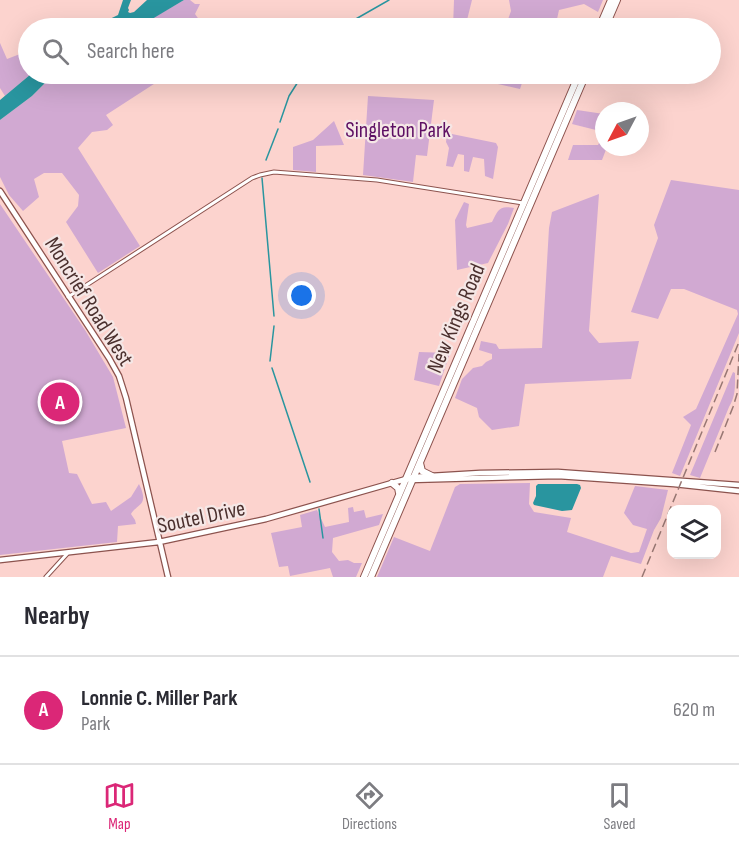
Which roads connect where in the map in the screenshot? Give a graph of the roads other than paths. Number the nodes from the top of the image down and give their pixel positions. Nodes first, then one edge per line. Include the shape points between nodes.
1 (611, 0) edge
2 (617, 0) edge
3 (603, 18) edge
4 (609, 18) edge
5 (575, 84) edge
6 (581, 84) edge
7 (0, 191) edge
8 (527, 204) junction
9 (69, 297) junction
10 (420, 463) junction
11 (432, 476) junction
12 (410, 479) junction
13 (392, 483) junction
14 (739, 485) edge
15 (739, 491) edge
16 (399, 493) junction
17 (159, 542) junction
18 (68, 553) junction
19 (0, 560) edge
20 (46, 577) edge
21 (168, 577) edge
22 (364, 577) edge
23 (371, 577) edge

1 - 3 highway
2 - 4 highway
5 - 8 highway, New Kings Road
6 - 8 highway, New Kings Road
7 - 9 main road, Moncrief Road West
8 - 9 street via 386,181 266,173 252,178
8 - 10 highway, New Kings Road
8 - 12 highway, New Kings Road
9 - 17 main road, Moncrief Road West via 121,382
10 - 11 highway via 422,471
10 - 12 highway, New Kings Road
11 - 12 main road, Soutel Drive
11 - 14 main road, Soutel Drive via 569,472
12 - 13 main road, Soutel Drive
12 - 15 main road, Soutel Drive via 558,476
12 - 16 highway, New Kings Road
12 - 23 highway, New Kings Road
13 - 16 highway
13 - 17 main road, Soutel Drive via 266,519
16 - 22 highway, New Kings Road
17 - 18 main road, Soutel Drive
17 - 21 main road, Moncrief Road West
18 - 19 main road, Soutel Drive
18 - 20 street

